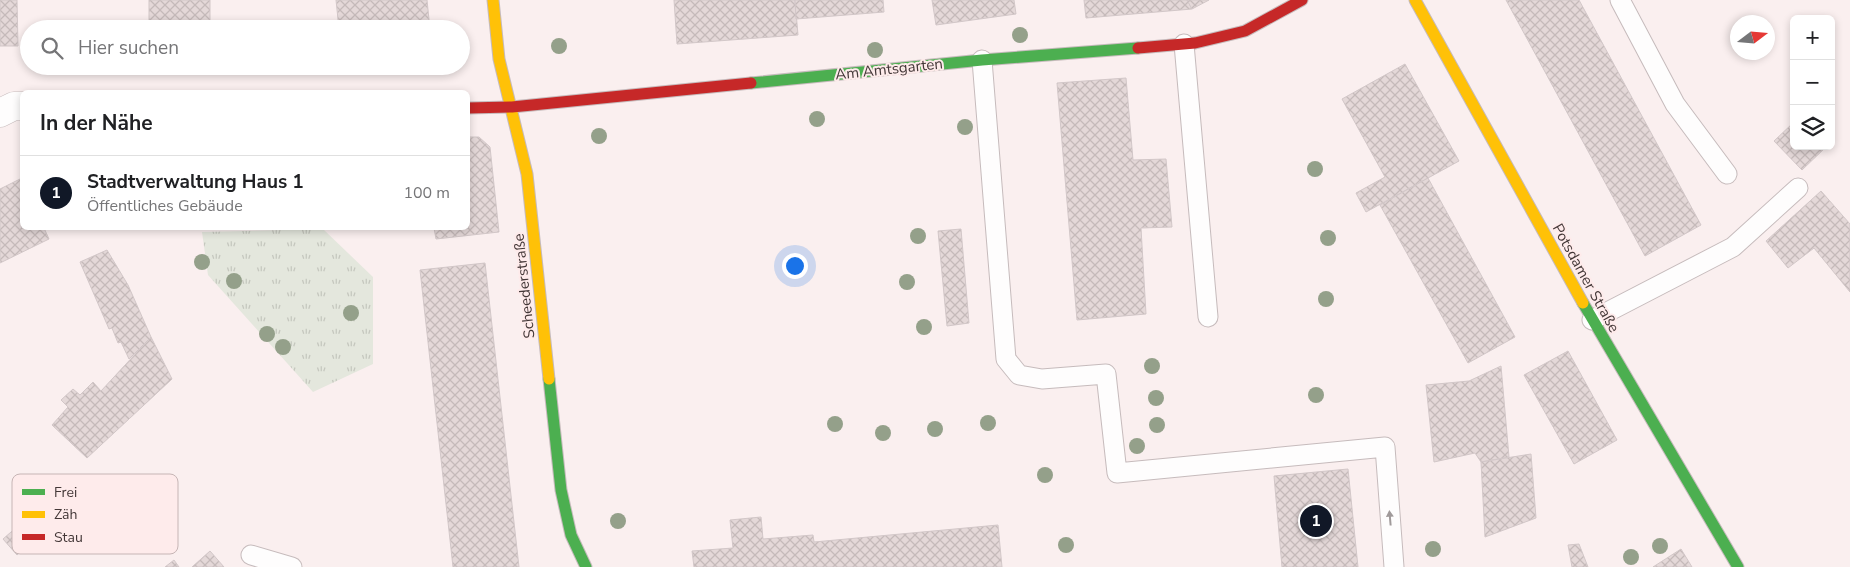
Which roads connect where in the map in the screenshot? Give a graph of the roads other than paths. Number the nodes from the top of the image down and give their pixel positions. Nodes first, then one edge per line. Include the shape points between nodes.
1 (493, 0) edge
2 (1302, 0) edge
3 (1415, 0) edge
4 (1620, 0) edge
5 (1184, 44) junction
6 (982, 60) junction
7 (20, 106) edge
8 (512, 107) junction
9 (470, 108) edge
10 (0, 113) edge
11 (1726, 174) dead end
12 (1798, 188) dead end
13 (1208, 317) dead end
14 (1592, 320) junction
15 (251, 555) dead end
16 (292, 567) edge
17 (586, 567) edge
18 (1394, 567) edge
19 (1738, 567) edge

1 - 8 street, Scheederstraße via 499,59
2 - 5 street, Am Amtsgarten via 1245,31
3 - 14 street, Potsdamer Straße
4 - 11 lane via 1675,104
5 - 6 street, Am Amtsgarten
5 - 13 lane
6 - 8 street, Am Amtsgarten
18 -> 6 lane via 1384,448 1117,473 1106,374 1042,379 1019,375 1006,358
7 - 10 street
8 - 9 street, Am Amtsgarten
8 - 17 street, Scheederstraße via 527,174 561,490 571,535
12 - 14 lane via 1733,247
14 - 19 street, Potsdamer Straße
15 - 16 lane

